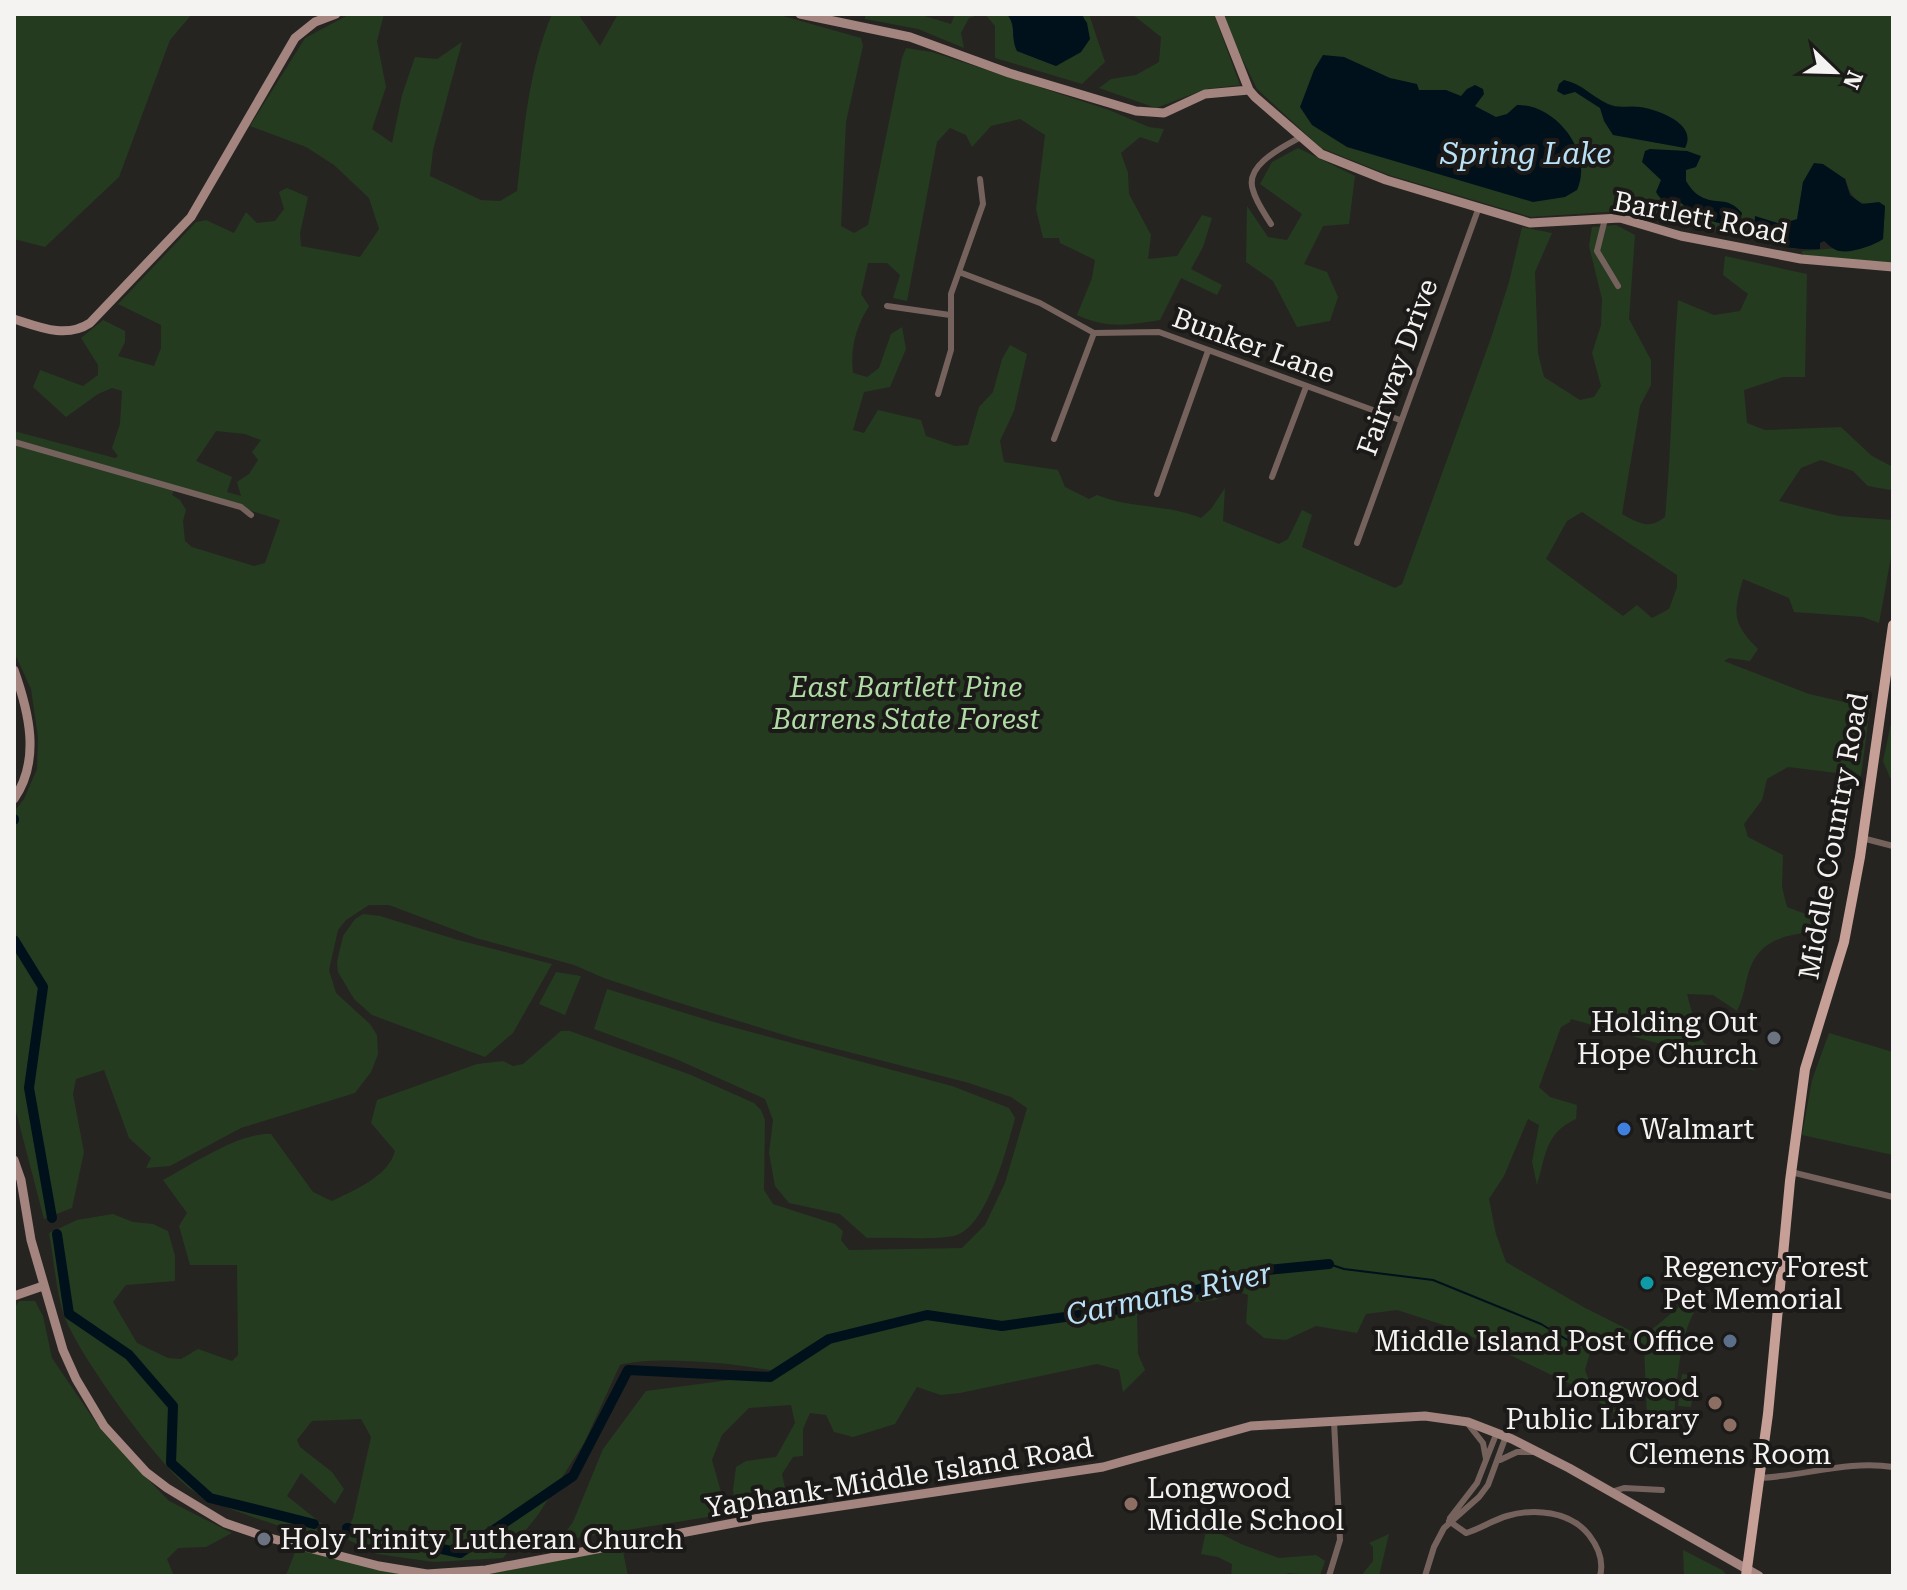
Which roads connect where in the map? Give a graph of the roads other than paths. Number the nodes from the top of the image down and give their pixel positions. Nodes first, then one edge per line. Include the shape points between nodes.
1 (336, 14) edge
2 (800, 14) edge
3 (1219, 14) edge
4 (1249, 90) junction
5 (1301, 137) junction
6 (980, 179) dead end
7 (1479, 207) junction
8 (1605, 219) junction
9 (1271, 224) dead end
10 (1893, 267) edge
11 (959, 272) junction
12 (1618, 286) dead end
13 (887, 306) dead end
14 (950, 315) junction
15 (14, 319) edge
16 (1094, 333) junction
17 (1208, 351) junction
18 (1306, 387) junction
19 (938, 394) dead end
20 (1400, 420) junction
21 (1054, 439) dead end
22 (14, 442) edge
23 (1272, 477) dead end
24 (1157, 494) dead end
25 (251, 515) dead end
26 (1357, 543) dead end
27 (1893, 625) edge
28 (14, 670) edge
29 (14, 799) edge
30 (1862, 838) junction
31 (1893, 846) edge
32 (14, 1160) edge
33 (1791, 1172) junction
34 (1893, 1197) edge
35 (43, 1286) junction
36 (14, 1296) edge
37 (1334, 1421) junction
38 (1465, 1421) junction
39 (1502, 1434) junction
40 (1538, 1452) junction
41 (1487, 1460) junction
42 (1497, 1463) junction
43 (1893, 1467) edge
44 (1759, 1478) junction
45 (1662, 1490) dead end
46 (1611, 1492) junction
47 (1449, 1521) junction
48 (1746, 1573) edge
49 (1329, 1576) edge
50 (1425, 1576) edge
51 (1600, 1576) edge
52 (1759, 1576) edge

1 - 15 main road via 295,38 191,217 90,323 61,332
2 - 4 main road via 910,37 1136,111 1164,113 1205,94
3 - 4 main road
4 - 5 main road, Bartlett Road
5 - 7 main road, Bartlett Road via 1321,154 1360,170
5 - 9 street via 1271,155 1252,176 1252,189
6 - 11 street via 982,211
7 - 8 main road, Bartlett Road via 1530,223
7 - 20 street, Fairway Drive
8 - 10 main road, Bartlett Road via 1801,259
8 - 12 street via 1597,251
11 - 14 street
11 - 16 street, Bunker Lane via 1040,303
13 - 14 street
14 - 19 street via 951,350
16 - 17 street, Bunker Lane via 1159,332
16 - 21 street
17 - 18 street, Bunker Lane
17 - 24 street
18 - 20 street, Bunker Lane
18 - 23 street
20 - 26 street, Fairway Drive
22 - 25 street via 241,507
27 - 30 main road, Middle Country Road
28 - 29 main road via 32,752
30 - 31 street
30 - 33 main road, Middle Country Road via 1844,942 1805,1069
32 - 35 main road, Yaphank-Middle Island Road
33 - 34 street
33 - 44 main road, Middle Country Road
35 - 36 main road
35 - 37 main road, Yaphank-Middle Island Road via 81,1389 104,1426 146,1472 211,1516 243,1530 411,1573 448,1574 536,1562 760,1518 1103,1467 1251,1426
37 - 38 main road, Yaphank-Middle Island Road via 1425,1416
37 - 49 street via 1341,1536
38 - 39 main road, Yaphank-Middle Island Road
38 - 41 street via 1483,1443
39 - 40 main road, Yaphank-Middle Island Road
39 - 41 street
39 - 42 street
40 - 42 street via 1517,1452
40 - 46 main road, Yaphank-Middle Island Road
41 - 47 street
42 - 47 street via 1479,1497
43 - 44 street via 1852,1464
44 - 48 main road, Middle Country Road
45 - 46 street
46 - 48 main road, Yaphank-Middle Island Road
47 - 50 street
47 - 51 street via 1466,1533 1518,1513 1554,1514 1592,1539 1603,1564
48 - 52 main road, Yaphank-Middle Island Road

